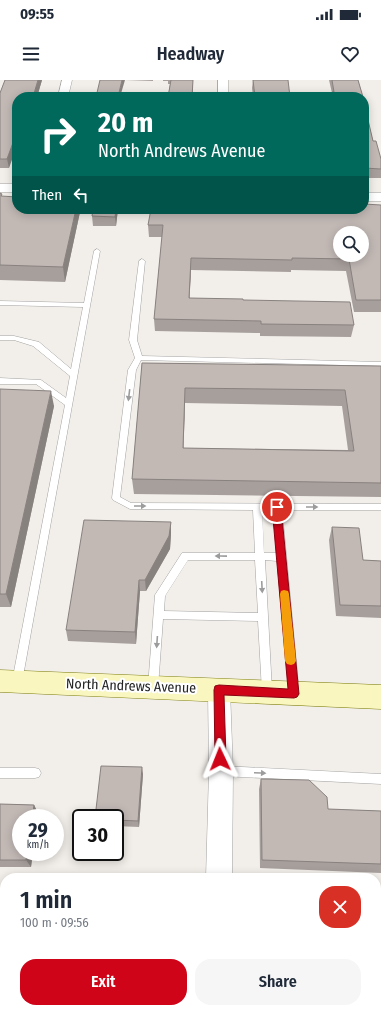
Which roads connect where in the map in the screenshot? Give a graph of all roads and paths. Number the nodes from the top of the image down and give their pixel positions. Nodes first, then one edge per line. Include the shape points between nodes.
1 (67, 80) edge
2 (223, 80) edge
3 (64, 92) edge
4 (223, 92) edge
5 (0, 188) edge
6 (12, 188) edge
7 (369, 197) edge
8 (381, 197) edge
9 (97, 251) dead end
10 (142, 261) dead end
11 (0, 303) edge
12 (87, 305) junction
13 (0, 338) edge
14 (138, 358) junction
15 (381, 364) edge
16 (74, 375) junction
17 (0, 381) edge
18 (69, 404) junction
19 (257, 506) junction
20 (277, 507) junction
21 (381, 507) edge
22 (260, 557) junction
23 (281, 557) junction
24 (158, 615) junction
25 (264, 617) junction
26 (8, 681) edge
27 (154, 687) junction
28 (219, 690) junction
29 (267, 691) junction
30 (294, 694) junction
31 (381, 697) edge
32 (221, 771) junction
33 (0, 772) edge
34 (35, 773) dead end
35 (381, 779) edge
36 (219, 873) edge

1 - 3 street
2 - 4 street
5 - 6 street
7 - 8 street
9 - 12 lane
10 - 14 lane via 133,340
11 - 12 lane
12 - 16 lane
13 - 16 lane via 14,338 36,344
14 - 15 lane
14 -> 19 lane via 132,370 116,498 130,506
16 - 18 lane
17 - 18 lane via 38,382
18 - 26 lane
19 - 20 lane
19 - 22 lane
20 -> 21 lane
20 - 23 lane
22 - 23 lane
22 -> 24 lane via 185,556 160,595
22 -> 25 lane
23 - 30 lane
24 - 25 lane
24 -> 27 lane
25 - 29 lane
26 - 27 main road, North Andrews Avenue
27 - 28 main road, North Andrews Avenue
28 - 29 main road, North Andrews Avenue
28 - 32 street
29 - 30 main road, North Andrews Avenue
30 - 31 main road, North Andrews Avenue
32 -> 35 lane
32 - 36 street
33 - 34 lane

